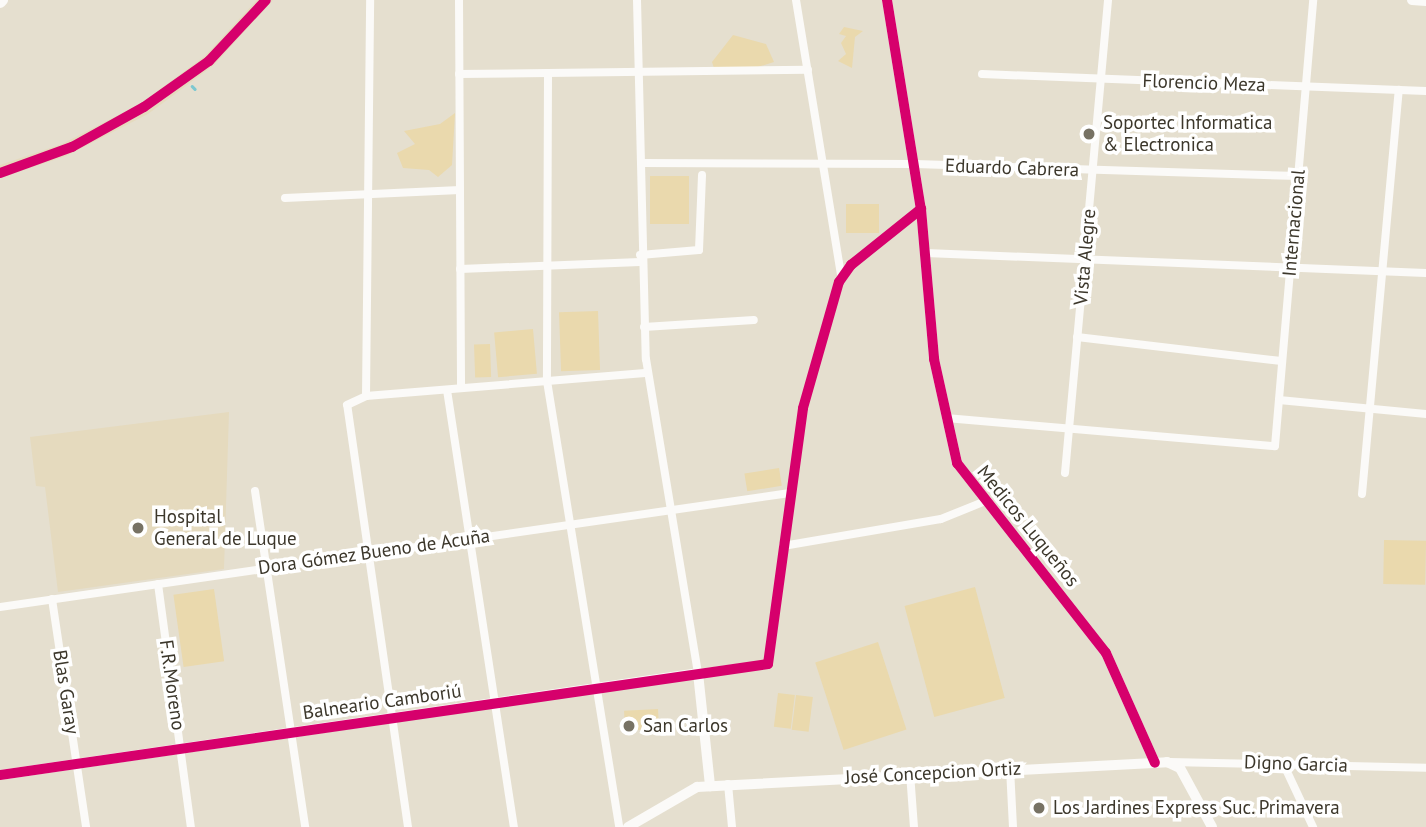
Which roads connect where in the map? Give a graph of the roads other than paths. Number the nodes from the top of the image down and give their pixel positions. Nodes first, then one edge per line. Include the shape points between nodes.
1 (370, 0) edge
2 (459, 0) edge
3 (637, 0) edge
4 (796, 0) edge
5 (887, 0) edge
6 (1108, 0) edge
7 (1313, 0) edge
8 (1412, 0) edge
9 (1426, 1) edge
10 (808, 70) junction
11 (639, 72) junction
12 (548, 73) junction
13 (459, 74) junction
14 (982, 74) dead end
15 (1101, 79) junction
16 (1308, 87) junction
17 (1399, 90) junction
18 (1426, 91) edge
19 (642, 163) junction
20 (915, 164) junction
21 (825, 165) junction
22 (1093, 171) junction
23 (702, 175) dead end
24 (1299, 176) junction
25 (460, 190) junction
26 (370, 194) junction
27 (285, 198) dead end
28 (921, 209) junction
29 (926, 253) junction
30 (640, 258) junction
31 (1085, 259) junction
32 (548, 266) junction
33 (1290, 267) junction
34 (460, 269) junction
35 (1381, 271) junction
36 (1426, 273) edge
37 (841, 275) junction
38 (754, 320) dead end
39 (644, 327) junction
40 (1077, 337) junction
41 (1282, 361) junction
42 (648, 373) junction
43 (547, 381) junction
44 (461, 388) junction
45 (447, 390) junction
46 (366, 396) junction
47 (1279, 400) junction
48 (1369, 409) junction
49 (1426, 414) edge
50 (946, 418) junction
51 (1069, 429) junction
52 (1065, 473) dead end
53 (255, 491) dead end
54 (790, 493) junction
55 (1362, 494) dead end
56 (983, 502) junction
57 (671, 510) junction
58 (572, 524) junction
59 (468, 539) junction
60 (783, 546) junction
61 (370, 553) junction
62 (266, 567) junction
63 (158, 584) junction
64 (52, 599) junction
65 (0, 607) edge
66 (698, 673) junction
67 (597, 688) junction
68 (494, 703) junction
69 (393, 718) junction
70 (291, 732) junction
71 (180, 748) junction
72 (1161, 762) junction
73 (76, 764) junction
74 (1283, 764) junction
75 (1010, 768) junction
76 (1426, 768) edge
77 (910, 773) junction
78 (0, 775) edge
79 (728, 785) junction
80 (710, 786) junction
81 (86, 827) edge
82 (191, 827) edge
83 (305, 827) edge
84 (408, 827) edge
85 (514, 827) edge
86 (619, 827) edge
87 (628, 827) edge
88 (732, 827) edge
89 (914, 827) edge
90 (1013, 827) edge
91 (1212, 827) edge
92 (1313, 827) edge

1 - 26 street
2 - 13 street
3 - 11 street
4 - 10 street
5 - 20 street, Medicos Luqueños
6 - 15 street, Vista Alegre
7 - 16 street, Internacional
8 - 9 street
10 - 11 street
10 - 21 street
11 - 12 street
11 - 19 street
12 - 13 street
12 - 32 street
13 - 25 street
14 - 15 street, Florencio Meza
15 - 16 street, Florencio Meza
15 - 22 street, Vista Alegre
16 - 17 street, Florencio Meza
16 - 24 street, Internacional
17 - 18 street, Florencio Meza
17 - 35 street
19 - 21 street, Eduardo Cabrera
19 - 30 street
20 - 21 street, Eduardo Cabrera
20 - 22 street, Eduardo Cabrera
20 - 28 street, Medicos Luqueños
21 - 37 street
22 - 24 street, Eduardo Cabrera
22 - 31 street, Vista Alegre
23 - 30 street via 699,250
24 - 33 street, Internacional
25 - 26 street
25 - 34 street
26 - 27 street
26 - 46 street
28 - 29 street, Medicos Luqueños
28 - 37 street
29 - 31 street
29 - 50 street, Medicos Luqueños via 934,359
30 - 32 street
30 - 39 street
31 - 33 street
31 - 40 street, Vista Alegre
32 - 34 street
32 - 43 street
33 - 35 street
33 - 41 street, Internacional
34 - 44 street
35 - 36 street
35 - 48 street
37 - 54 street via 803,408
38 - 39 street
39 - 42 street
40 - 41 street
40 - 51 street, Vista Alegre
41 - 47 street, Internacional
42 - 43 street
42 - 57 street
43 - 44 street
43 - 58 street
44 - 45 street
45 - 46 street
45 - 59 street
46 - 61 street via 350,400 346,408
47 - 48 street
47 - 51 street, Internacional via 1275,446
48 - 49 street
48 - 55 street
50 - 51 street
50 - 56 street, Medicos Luqueños via 957,463
51 - 52 street, Vista Alegre
53 - 62 street
54 - 57 street, Dora Gómez Bueno de Acuña
54 - 60 street
56 - 60 street via 941,520
56 - 72 street, Medicos Luqueños via 1106,653
57 - 58 street, Dora Gómez Bueno de Acuña
57 - 66 street
58 - 59 street, Dora Gómez Bueno de Acuña
58 - 67 street
59 - 61 street, Dora Gómez Bueno de Acuña
59 - 68 street
60 - 66 street, Balneario Camboriú via 768,664
61 - 62 street, Dora Gómez Bueno de Acuña
61 - 69 street
62 - 63 street, Dora Gómez Bueno de Acuña
62 - 70 street
63 - 64 street, Dora Gómez Bueno de Acuña
63 - 71 street, F.R.Moreno
64 - 65 street, Dora Gómez Bueno de Acuña
64 - 73 street, Blas Garay
66 - 67 street, Balneario Camboriú
66 - 80 street
67 - 68 street, Balneario Camboriú
67 - 86 street
68 - 69 street, Balneario Camboriú
68 - 85 street
69 - 70 street, Balneario Camboriú
69 - 84 street
70 - 71 street, Balneario Camboriú
70 - 83 street
71 - 73 street, Balneario Camboriú
71 - 82 street, F.R.Moreno
72 - 74 street, Digno Garcia
72 - 75 street, José Concepcion Ortiz
72 - 91 street via 1187,779
73 - 78 street, Balneario Camboriú
73 - 81 street, Blas Garay
74 - 76 street, Digno Garcia
74 - 92 street
75 - 77 street, José Concepcion Ortiz
75 - 90 street
77 - 79 street, José Concepcion Ortiz
77 - 89 street
79 - 80 street, José Concepcion Ortiz
79 - 88 street
80 - 87 street, José Concepcion Ortiz via 679,794

